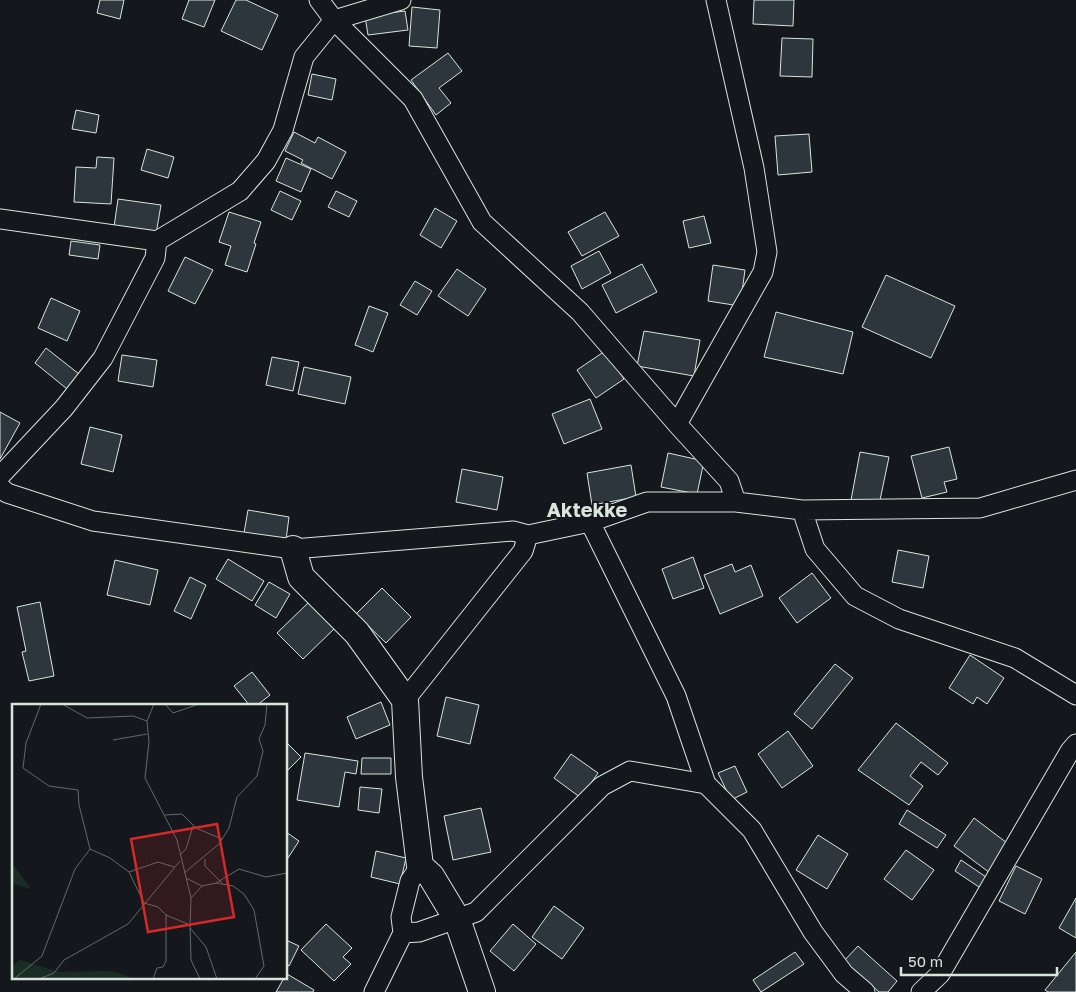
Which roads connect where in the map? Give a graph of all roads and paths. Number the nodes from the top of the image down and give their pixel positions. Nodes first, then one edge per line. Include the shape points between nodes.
1 (319, 0) edge
2 (401, 0) edge
3 (716, 0) edge
4 (334, 20) junction
5 (0, 219) edge
6 (158, 241) junction
7 (677, 424) junction
8 (0, 476) edge
9 (1076, 480) edge
10 (0, 487) edge
11 (736, 502) junction
12 (802, 510) junction
13 (590, 522) junction
14 (528, 535) junction
15 (293, 549) junction
16 (1076, 695) edge
17 (405, 700) junction
18 (1076, 744) edge
19 (706, 784) junction
20 (420, 866) junction
21 (457, 919) junction
22 (402, 933) junction
23 (374, 992) edge
24 (482, 992) edge
25 (865, 992) edge
26 (921, 992) edge

1 - 4 street
2 - 4 street
3 - 7 street via 754,168 767,252 763,272
4 - 6 street via 304,57 283,130 266,161 240,191
4 - 7 street via 413,99 482,222 580,312
5 - 6 street
6 - 8 street via 155,258 103,358 64,408
7 - 11 street via 729,481
9 - 12 street via 980,508
10 - 15 street via 7,493 93,521
11 - 12 street
11 - 13 street via 646,502
12 - 16 street via 816,549 855,596 899,619 1015,658
13 - 14 street
13 - 19 street via 676,696
14 - 15 street via 513,531
14 - 17 street via 523,551
15 - 17 street via 301,578 356,633
17 - 20 street via 409,777
18 - 26 street via 940,974
19 - 21 street via 630,771 602,786 476,912
19 - 25 street via 752,830 813,932 844,974
20 - 21 street via 431,876
20 - 22 street via 410,881 401,918
21 - 22 street via 419,932
21 - 24 street
22 - 23 street

